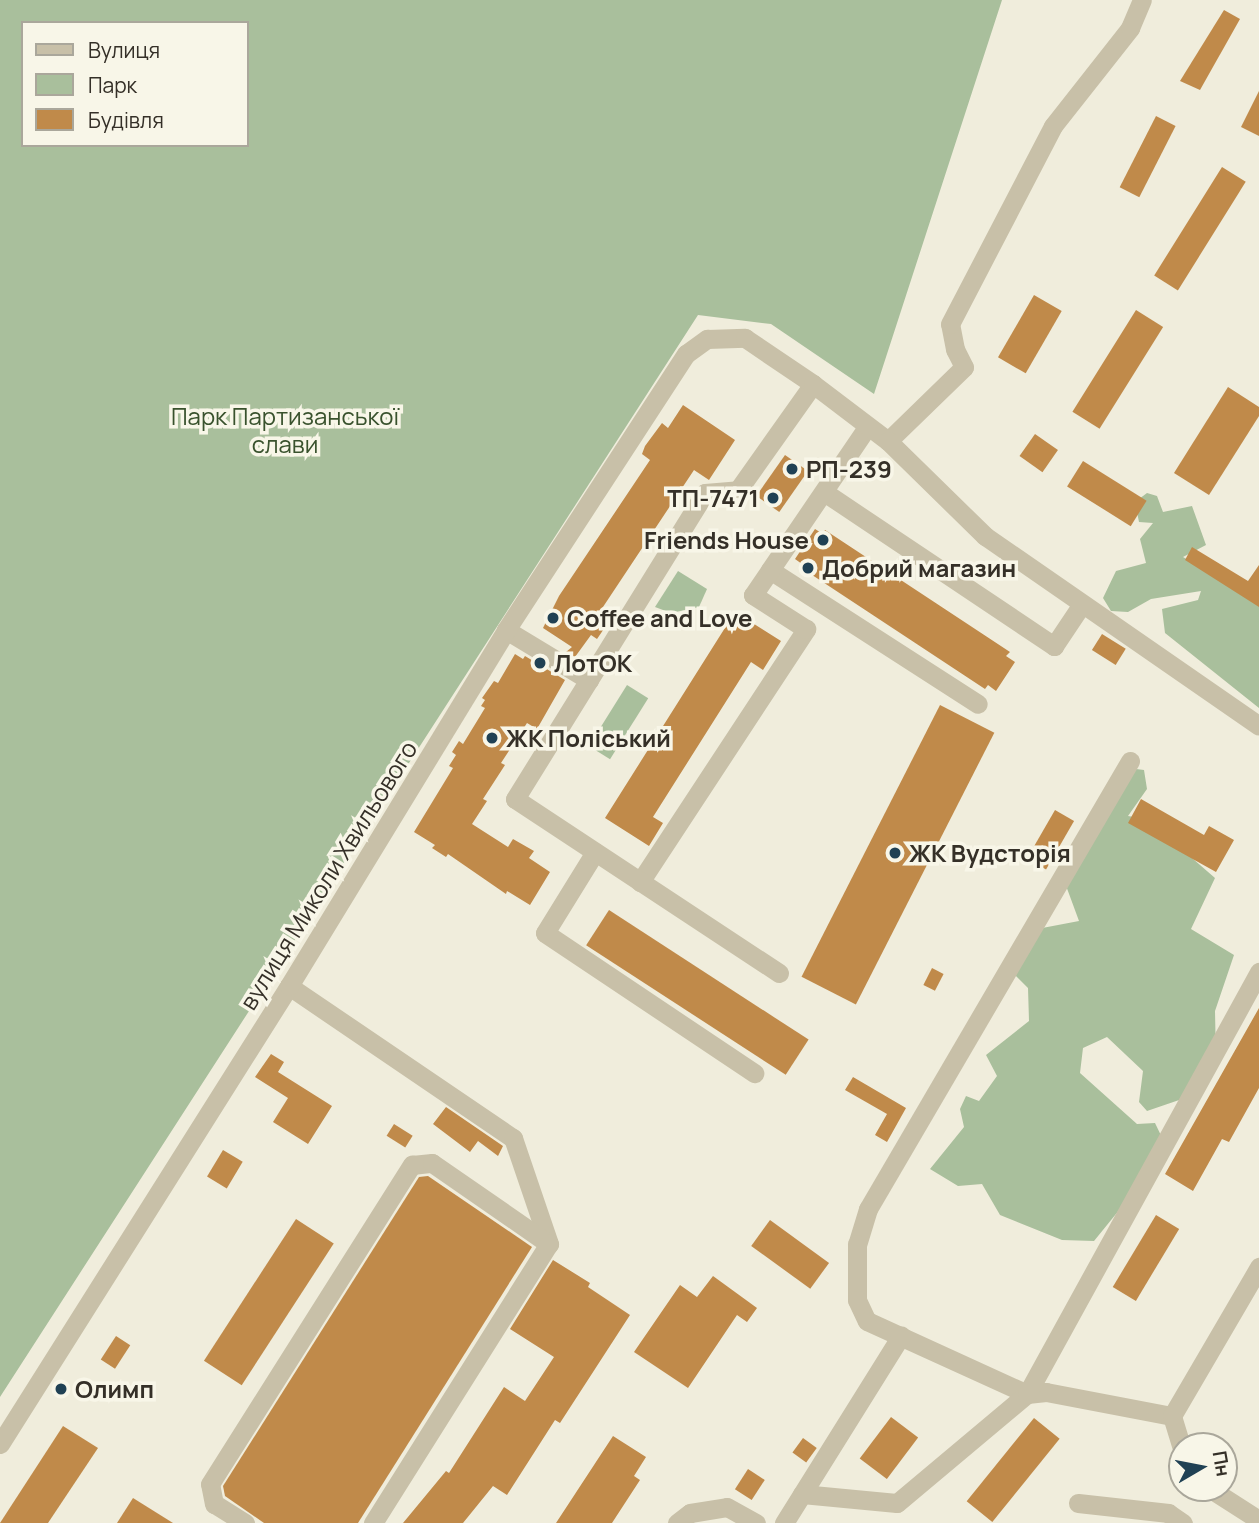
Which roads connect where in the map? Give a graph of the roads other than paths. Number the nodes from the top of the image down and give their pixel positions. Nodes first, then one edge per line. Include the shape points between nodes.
1 (1142, 0) edge
2 (813, 384) junction
3 (868, 426) junction
4 (888, 441) junction
5 (824, 492) junction
6 (770, 570) junction
7 (1083, 604) junction
8 (506, 630) junction
9 (589, 680) junction
10 (978, 704) dead end
11 (1259, 726) edge
12 (1130, 761) dead end
13 (595, 852) junction
14 (640, 882) junction
15 (1259, 972) edge
16 (779, 973) dead end
17 (289, 986) junction
18 (754, 1073) dead end
19 (549, 1244) junction
20 (1259, 1267) edge
21 (901, 1336) junction
22 (1027, 1394) junction
23 (1172, 1416) junction
24 (1177, 1432) edge
25 (0, 1444) edge
26 (802, 1494) junction
27 (1231, 1502) edge
28 (1078, 1503) dead end
29 (1259, 1520) edge
30 (245, 1523) edge
31 (373, 1523) edge
32 (677, 1523) edge
33 (756, 1523) edge
34 (784, 1523) edge
35 (1183, 1523) edge

1 - 4 street via 1130,28 1053,126 950,324 964,367
2 - 3 street
2 - 8 street, вулиця Миколи Хвильового via 744,338 707,339 686,354
2 - 9 street via 738,489 705,493
3 - 4 street
3 - 5 street
4 - 7 street via 985,536
5 - 6 street
5 - 7 street via 1054,646
6 - 10 street
6 - 14 street via 753,595 806,629
7 - 11 street
8 - 9 street
8 - 17 street, вулиця Миколи Хвильового
9 - 13 street via 515,799
12 - 21 street via 868,1209 857,1244 857,1300 867,1321
13 - 14 street
13 - 18 street via 545,933
14 - 16 street
15 - 22 street
17 - 19 street via 513,1138
17 - 25 street, вулиця Миколи Хвильового
19 - 30 street via 432,1163 412,1165 210,1484 214,1504
19 - 31 street
20 - 23 street
21 - 22 street
21 - 26 street
22 - 23 street via 1046,1392
22 - 26 street via 897,1503
23 - 24 street
26 - 34 street
27 - 29 street
28 - 35 street via 1168,1513
32 - 33 street via 690,1513 727,1507

